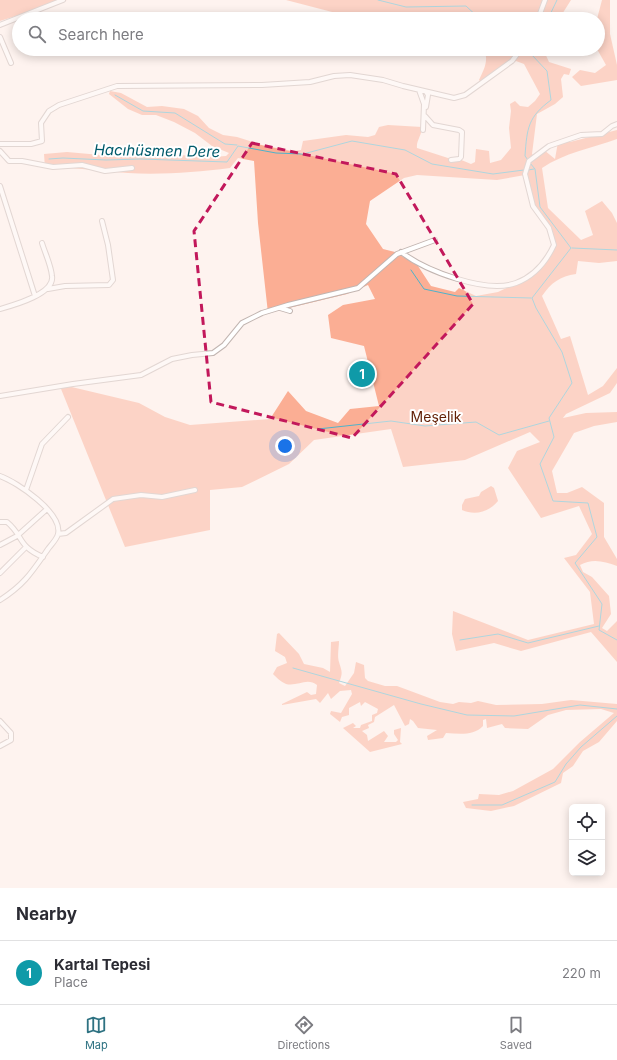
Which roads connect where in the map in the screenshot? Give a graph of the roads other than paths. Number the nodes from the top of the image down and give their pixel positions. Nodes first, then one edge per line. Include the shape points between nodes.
1 (63, 0) edge
2 (545, 0) edge
3 (33, 12) edge
4 (541, 12) edge
5 (12, 20) edge
6 (0, 25) edge
7 (0, 37) edge
8 (516, 56) edge
9 (11, 63) dead end
10 (419, 90) junction
11 (426, 92) junction
12 (423, 101) junction
13 (425, 110) junction
14 (425, 116) junction
15 (617, 124) edge
16 (423, 130) dead end
17 (0, 144) edge
18 (0, 151) edge
19 (452, 160) dead end
20 (132, 168) dead end
21 (0, 186) edge
22 (102, 221) dead end
23 (435, 240) dead end
24 (42, 243) dead end
25 (401, 252) junction
26 (48, 289) junction
27 (35, 296) junction
28 (280, 307) junction
29 (0, 309) edge
30 (290, 312) dead end
31 (0, 396) edge
32 (68, 417) dead end
33 (0, 476) edge
34 (26, 490) junction
35 (196, 490) dead end
36 (47, 509) junction
37 (0, 522) edge
38 (58, 534) junction
39 (17, 536) junction
40 (0, 545) edge
41 (25, 548) junction
42 (43, 557) junction
43 (0, 573) edge
44 (0, 600) edge
45 (0, 721) edge
46 (0, 746) edge

1 - 3 street
2 - 4 street
5 - 6 street
7 - 9 street
8 - 11 street via 465,95 454,98
10 - 11 street
10 - 12 street
10 - 17 street via 383,80 350,75 310,82 262,85 117,86 59,105 50,111 41,123 42,141 31,144
11 - 12 street
11 - 13 street via 428,95
12 - 13 street
13 - 14 street
14 - 16 street
14 - 19 street via 433,125 462,132 461,157 459,160
15 - 25 street via 602,134 581,135 550,146 529,161 525,174 533,206 549,228 554,245 548,258 536,272 517,283 494,286 460,280 436,272
18 - 20 street via 9,161 53,167 82,165 105,171
21 - 27 street
22 - 26 street via 113,280 109,285
23 - 25 street
24 - 26 street via 52,277
25 - 28 street via 358,288
26 - 27 street
27 - 29 street
28 - 30 street
28 - 31 street via 242,322 224,345 213,353 172,360 141,375
32 - 34 street via 42,444
33 - 34 street via 10,479
34 - 36 street
35 - 38 street via 162,496 141,495 113,499 66,533
36 - 38 street via 58,524
36 - 39 street
37 - 39 street via 7,522
38 - 42 street
39 - 40 street
39 - 41 street
41 - 42 street
41 - 43 street
42 - 44 street via 33,573 15,591
45 - 46 street via 11,733 11,740

